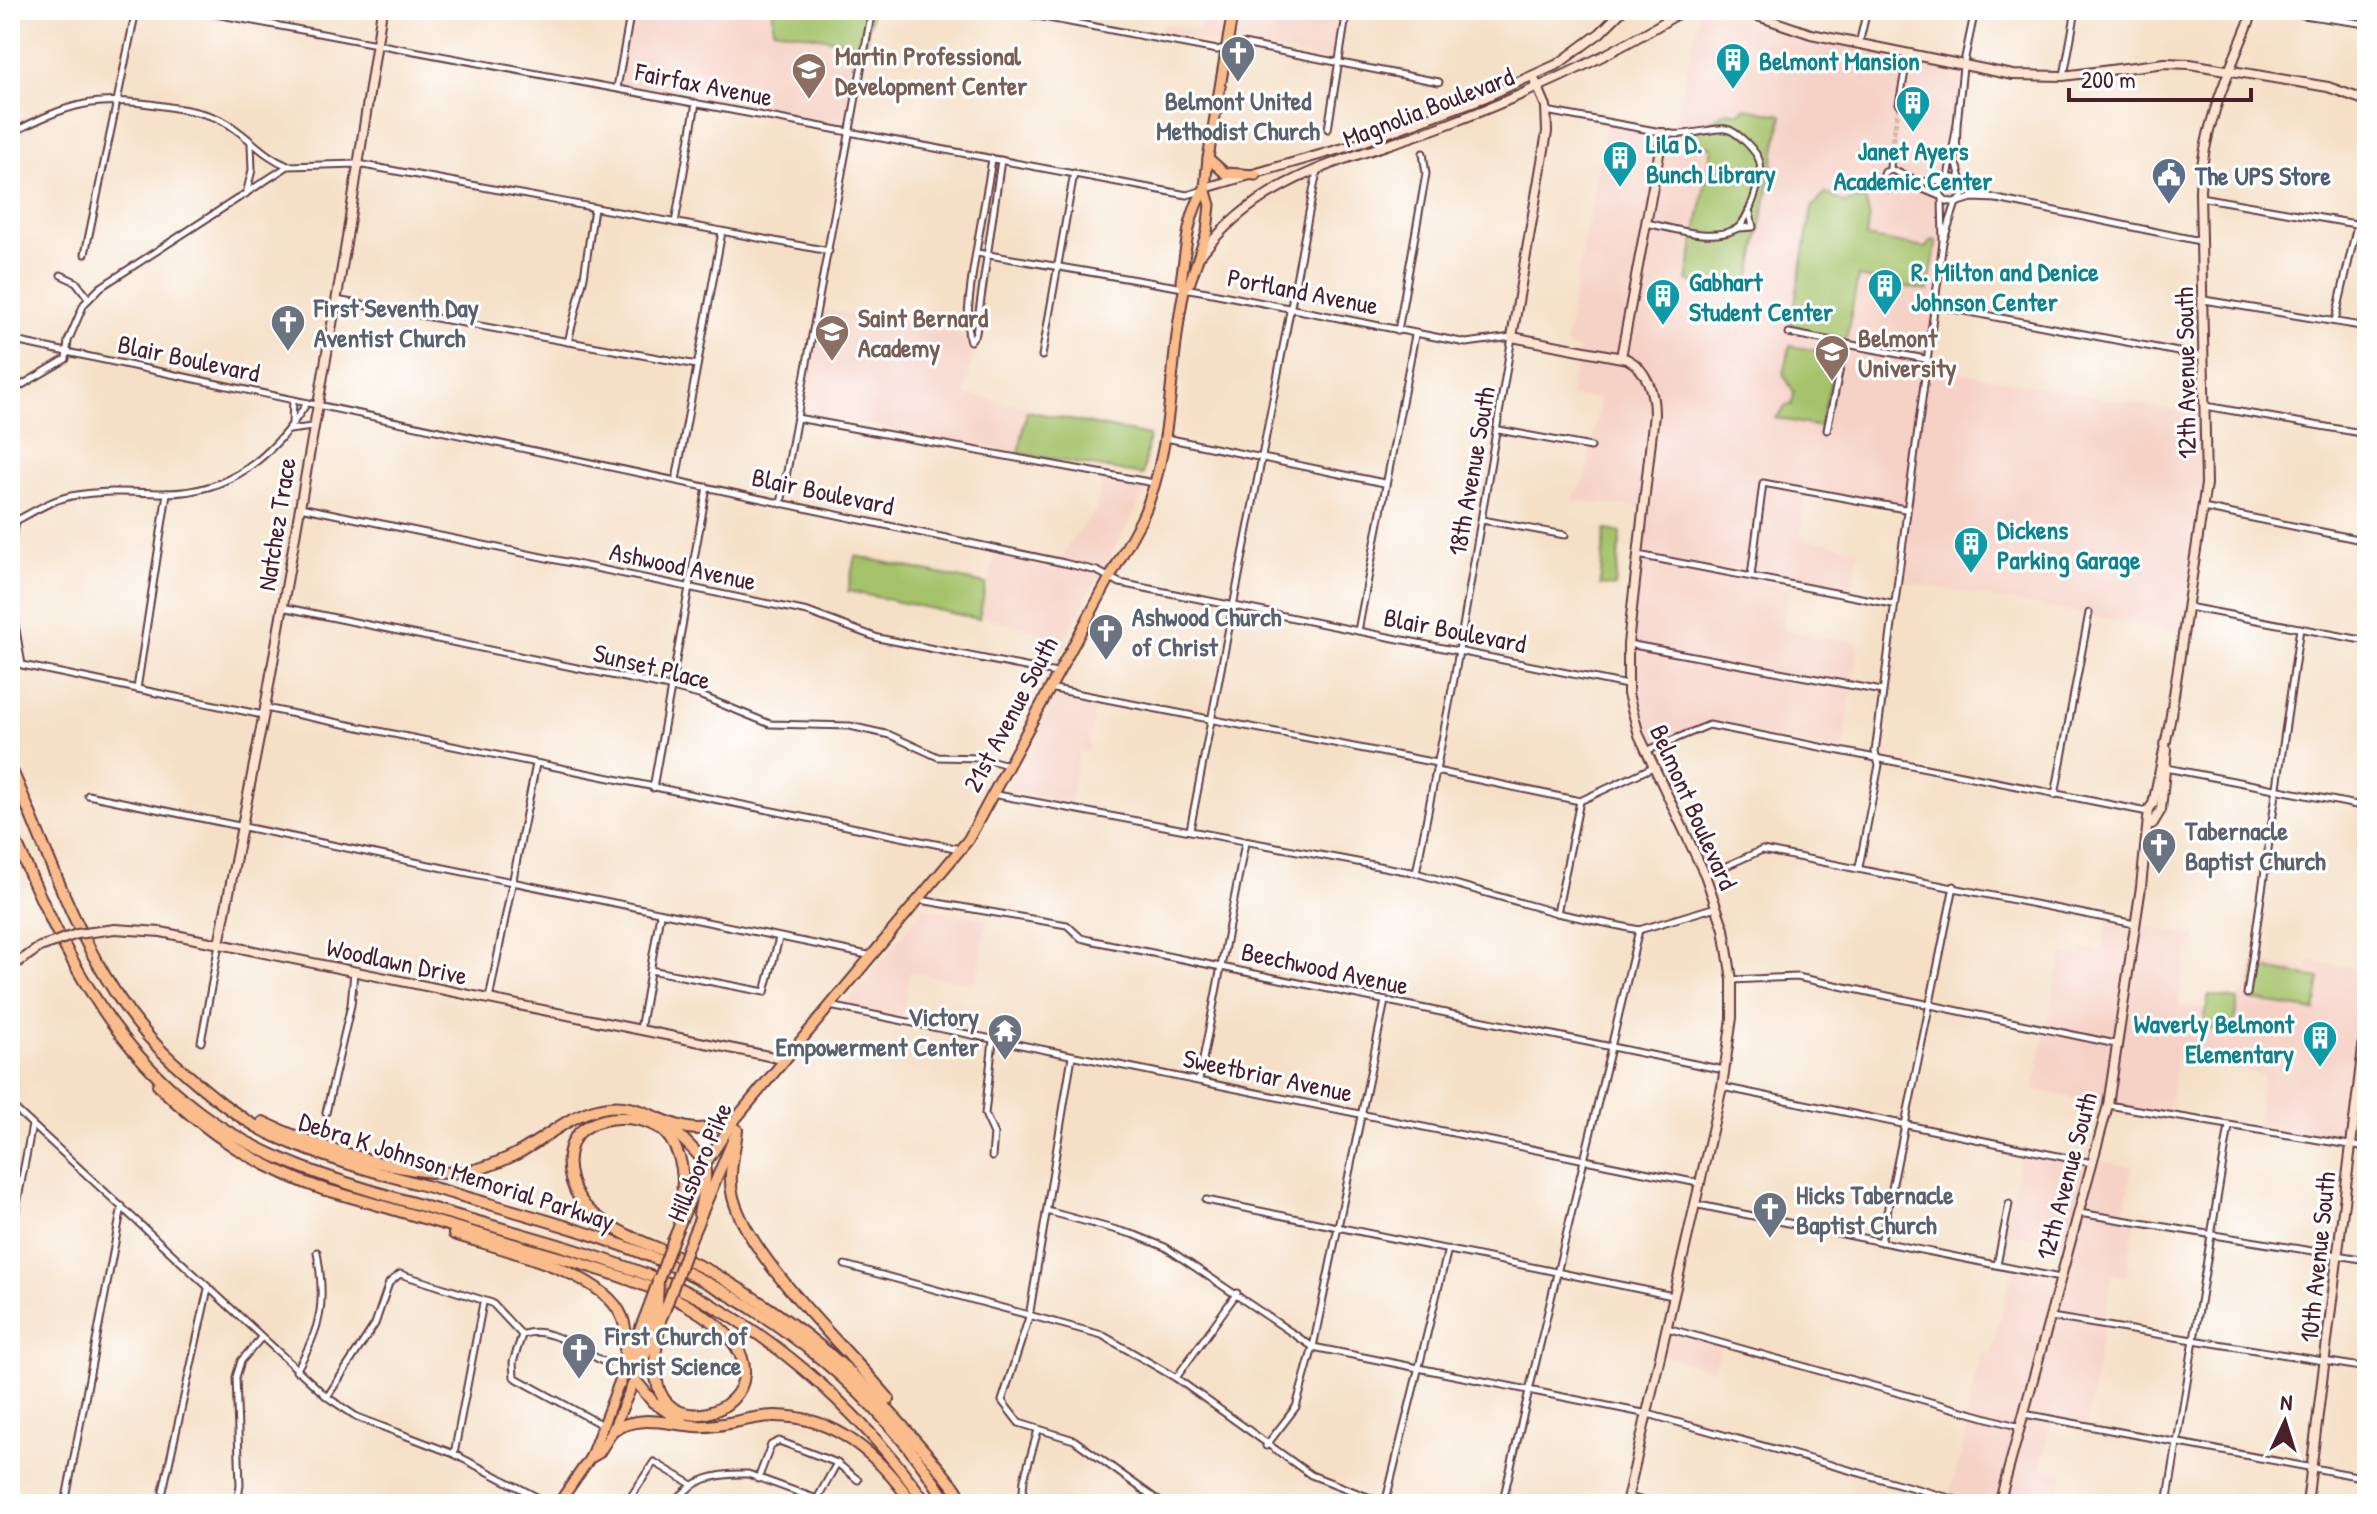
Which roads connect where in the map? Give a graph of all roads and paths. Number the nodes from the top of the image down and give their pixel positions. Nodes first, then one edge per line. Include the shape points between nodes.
1 (136, 10) edge
2 (194, 10) edge
3 (382, 10) edge
4 (631, 10) edge
5 (872, 10) edge
6 (1006, 10) edge
7 (1233, 10) edge
8 (1347, 10) edge
9 (1623, 10) edge
10 (1684, 10) edge
11 (1740, 10) edge
12 (1867, 10) edge
13 (1975, 10) edge
14 (2076, 10) edge
15 (2254, 10) edge
16 (1762, 15) edge
17 (2303, 15) dead end
18 (2367, 24) edge
19 (375, 45) junction
20 (1859, 45) junction
21 (1226, 49) junction
22 (1908, 55) junction
23 (1337, 62) junction
24 (1963, 67) junction
25 (2230, 69) junction
26 (1533, 76) junction
27 (2063, 76) junction
28 (1439, 82) dead end
29 (1538, 87) junction
30 (617, 88) junction
31 (118, 99) junction
32 (2367, 101) edge
33 (696, 103) junction
34 (1899, 104) tunnel mouth
35 (1546, 111) junction
36 (1957, 124) junction
37 (1328, 129) dead end
38 (850, 132) junction
39 (10, 134) edge
40 (1668, 134) junction
41 (251, 144) junction
42 (1891, 148) tunnel mouth
43 (1423, 153) dead end
44 (992, 158) junction
45 (1208, 158) junction
46 (1001, 160) junction
47 (358, 164) junction
48 (288, 166) junction
49 (1317, 170) junction
50 (1894, 170) junction
51 (1074, 173) junction
52 (1256, 175) junction
53 (1946, 179) junction
54 (1963, 183) junction
55 (1205, 188) junction
56 (1891, 189) junction
57 (246, 195) junction
58 (1942, 197) junction
59 (2200, 197) junction
60 (1997, 199) junction
61 (1957, 201) junction
62 (594, 208) junction
63 (675, 223) junction
64 (1646, 223) junction
65 (2357, 225) junction
66 (2367, 226) edge
67 (722, 232) junction
68 (2201, 241) junction
69 (1943, 242) junction
70 (829, 251) junction
71 (977, 253) junction
72 (85, 254) dead end
73 (986, 254) junction
74 (1200, 256) junction
75 (1056, 269) junction
76 (61, 275) dead end
77 (1184, 288) junction
78 (89, 299) junction
79 (336, 300) junction
80 (2204, 300) junction
81 (1933, 305) junction
82 (1291, 309) junction
83 (2335, 322) junction
84 (2367, 327) edge
85 (1398, 331) junction
86 (1789, 333) dead end
87 (1415, 335) junction
88 (1512, 337) junction
89 (10, 340) edge
90 (568, 342) junction
91 (1845, 344) junction
92 (68, 352) junction
93 (1042, 356) dead end
94 (1621, 357) junction
95 (2205, 357) junction
96 (1925, 359) junction
97 (697, 365) junction
98 (10, 392) edge
99 (293, 400) junction
100 (311, 404) junction
101 (2205, 406) junction
102 (797, 418) junction
103 (292, 423) junction
104 (312, 427) junction
105 (1499, 430) junction
106 (1827, 430) dead end
107 (284, 432) junction
108 (2367, 434) edge
109 (1163, 437) junction
110 (1591, 447) dead end
111 (1263, 459) junction
112 (676, 480) junction
113 (1155, 483) junction
114 (1384, 483) junction
115 (707, 487) junction
116 (167, 493) junction
117 (781, 504) junction
118 (299, 507) junction
119 (2203, 508) junction
120 (1905, 509) junction
121 (1482, 520) junction
122 (13, 523) edge
123 (1565, 535) dead end
124 (2367, 541) edge
125 (10, 545) edge
126 (1638, 555) junction
127 (1751, 576) junction
128 (1109, 577) junction
129 (688, 587) junction
130 (10, 595) edge
131 (1892, 604) junction
132 (282, 607) junction
133 (1235, 607) junction
134 (2188, 607) junction
135 (2089, 613) dead end
136 (2300, 628) junction
137 (1358, 631) junction
138 (2367, 641) edge
139 (1628, 644) junction
140 (1459, 652) junction
141 (1056, 673) junction
142 (1627, 685) junction
143 (670, 688) junction
144 (1049, 688) junction
145 (136, 690) junction
146 (1882, 691) junction
147 (264, 712) junction
148 (1213, 719) junction
149 (2166, 743) junction
150 (1646, 751) junction
151 (1877, 758) junction
152 (1437, 763) junction
153 (536, 764) junction
154 (1008, 765) junction
155 (10, 766) edge
156 (1653, 767) junction
157 (2166, 768) junction
158 (1436, 771) junction
159 (653, 788) junction
160 (2275, 790) junction
161 (992, 794) junction
162 (88, 795) dead end
163 (2055, 795) junction
164 (1580, 801) junction
165 (2367, 807) edge
166 (2154, 810) junction
167 (10, 828) edge
168 (243, 828) junction
169 (1190, 830) junction
170 (1245, 843) junction
171 (961, 850) junction
172 (1859, 867) junction
173 (1416, 873) junction
174 (1705, 875) junction
175 (514, 882) junction
176 (1954, 886) junction
177 (920, 900) junction
178 (1717, 906) junction
179 (1557, 913) junction
180 (660, 914) junction
181 (2136, 925) junction
182 (1639, 930) junction
183 (779, 938) junction
184 (219, 944) junction
185 (10, 953) edge
186 (873, 957) junction
187 (13, 966) edge
188 (1223, 968) junction
189 (650, 970) junction
190 (354, 972) junction
191 (1732, 980) junction
192 (2247, 994) dead end
193 (488, 1000) junction
194 (1385, 1001) junction
195 (829, 1006) junction
196 (1929, 1006) junction
197 (2367, 1021) edge
198 (640, 1030) junction
199 (122, 1039) junction
200 (993, 1040) junction
201 (201, 1042) dead end
202 (2116, 1044) junction
203 (1609, 1046) junction
204 (1072, 1056) junction
205 (783, 1059) junction
206 (1725, 1070) junction
207 (1199, 1080) junction
208 (1722, 1087) junction
209 (750, 1101) joint
210 (10, 1104) edge
211 (226, 1105) junction
212 (2108, 1105) junction
213 (326, 1113) dead end
214 (1361, 1115) junction
215 (664, 1120) junction
216 (32, 1125) junction
217 (1905, 1125) junction
218 (735, 1126) junction
219 (2229, 1126) junction
220 (2349, 1145) junction
221 (2367, 1148) edge
222 (992, 1157) dead end
223 (1582, 1160) junction
224 (706, 1163) junction
225 (2092, 1163) junction
226 (1698, 1183) junction
227 (320, 1188) junction
228 (1206, 1200) dead end
229 (1694, 1204) junction
230 (2009, 1204) dead end
231 (122, 1206) junction
232 (1047, 1211) junction
233 (2079, 1213) junction
234 (699, 1214) junction
235 (679, 1222) junction
236 (1339, 1227) junction
237 (2211, 1234) junction
238 (10, 1241) edge
239 (1881, 1242) junction
240 (1448, 1249) junction
241 (317, 1252) dead end
242 (2338, 1255) junction
243 (2367, 1260) edge
244 (845, 1265) dead end
245 (1997, 1265) junction
246 (1557, 1272) junction
247 (2060, 1278) junction
248 (658, 1279) joint
249 (208, 1288) junction
250 (1237, 1293) junction
251 (1674, 1296) junction
252 (483, 1303) junction
253 (658, 1310) junction
254 (1029, 1317) junction
255 (2051, 1317) junction
256 (1667, 1328) junction
257 (522, 1335) junction
258 (260, 1339) junction
259 (2193, 1341) junction
260 (1313, 1347) junction
261 (2326, 1362) junction
262 (606, 1363) dead end
263 (1421, 1367) junction
264 (2367, 1368) edge
265 (296, 1371) junction
266 (1176, 1378) junction
267 (635, 1380) junction
268 (620, 1384) junction
269 (1530, 1389) junction
270 (327, 1397) junction
271 (1648, 1414) junction
272 (2024, 1414) junction
273 (687, 1425) junction
274 (2021, 1427) junction
275 (609, 1428) junction
276 (1038, 1430) junction
277 (2177, 1443) junction
278 (1266, 1446) junction
279 (454, 1454) junction
280 (837, 1463) junction
281 (2312, 1469) junction
282 (2367, 1478) edge
283 (758, 1479) junction
284 (858, 1480) dead end
285 (691, 1484) junction
286 (163, 1491) dead end
287 (957, 1491) junction
288 (1627, 1501) edge
289 (65, 1504) edge
290 (237, 1504) edge
291 (550, 1504) edge
292 (558, 1504) edge
293 (626, 1504) edge
294 (674, 1504) edge
295 (913, 1504) edge
296 (927, 1504) edge
297 (948, 1504) edge
298 (965, 1504) edge
299 (1022, 1504) edge
300 (1163, 1504) edge
301 (1385, 1504) edge
302 (1502, 1504) edge
303 (1648, 1504) edge
304 (1971, 1504) edge
305 (1999, 1504) edge
306 (2167, 1504) edge
307 (2307, 1504) edge

1 - 31 street
2 - 19 street, Fairfax Avenue
3 - 19 main road, Natchez Trace
4 - 30 street
5 - 38 street
6 - 21 street
7 - 21 main road, 21st Avenue South
8 - 23 street
9 - 26 main road, Magnolia Boulevard via 1590,41
10 - 29 main road, Magnolia Boulevard via 1624,47
11 - 16 main road
12 - 20 street
13 - 24 street
14 - 27 street
15 - 25 main road, 12th Avenue South
16 - 20 main road
17 - 18 street
19 - 30 street, Fairfax Avenue
19 - 47 main road, Natchez Trace
20 - 22 main road
21 - 23 street via 1243,44
21 - 45 main road, 21st Avenue South
22 - 24 main road
22 - 34 street
23 - 28 street
23 - 37 street
24 - 27 main road
24 - 36 street
25 - 27 main road via 2165,63
25 - 32 main road via 2328,87
25 - 59 main road, 12th Avenue South via 2205,139
26 - 29 main road, 18th Avenue South
26 - 52 main road, Magnolia Boulevard via 1400,129
29 - 35 main road, 18th Avenue South
29 - 49 main road, Magnolia Boulevard
30 - 33 street, Fairfax Avenue
31 - 39 street via 47,115
31 - 41 street via 222,121
31 - 72 street
33 - 38 street, Fairfax Avenue
33 - 63 street
35 - 40 street
35 - 88 main road, 18th Avenue South
36 - 53 street
36 - 54 street
38 - 44 street, Fairfax Avenue
38 - 70 street
40 - 64 main road
40 - 64 street via 1693,136 1722,128 1740,137 1760,162 1750,213 1738,228 1712,235
41 - 48 street
41 - 57 street
42 - 50 street
43 - 85 street via 1426,174
44 - 46 street, Fairfax Avenue
44 - 71 street
45 - 52 main road via 1225,173
45 - 55 main road, 21st Avenue South
46 - 51 street, Fairfax Avenue
46 - 73 street
47 - 48 street
47 - 62 street
47 - 79 main road, Natchez Trace
48 - 57 street
49 - 74 main road, Magnolia Boulevard via 1248,205
49 - 82 street
50 - 53 street via 1920,182
50 - 56 street via 1902,180
50 - 56 street via 1882,178
51 - 55 street, Fairfax Avenue via 1187,195
51 - 75 street
52 - 55 main road, Magnolia Boulevard
53 - 54 street
53 - 58 street via 1940,186
54 - 60 street
54 - 61 street via 1964,195
55 - 74 main road, 21st Avenue South via 1210,205
55 - 77 main road, 21st Avenue South via 1193,206
56 - 58 street via 1920,187
57 - 78 street
58 - 61 street
58 - 69 street
59 - 65 street
59 - 68 main road, 12th Avenue South
60 - 61 street
60 - 68 street
61 - 69 street
62 - 63 street
62 - 90 street
63 - 67 street
64 - 94 main road
65 - 66 street
65 - 83 street
67 - 70 street
67 - 97 street
68 - 80 main road, 12th Avenue South
69 - 81 street
70 - 102 street
71 - 73 street, Portland Avenue
71 - 73 street via 970,341 976,333
73 - 75 street, Portland Avenue
74 - 77 main road, 21st Avenue South
75 - 77 street, Portland Avenue
75 - 93 street
76 - 78 street via 76,282
77 - 82 street, Portland Avenue
77 - 109 main road, 21st Avenue South
78 - 92 street via 68,341
79 - 90 street
79 - 100 main road, Natchez Trace
80 - 83 street
80 - 95 main road, 12th Avenue South
81 - 95 street
81 - 96 street
82 - 85 street, Portland Avenue
82 - 111 street
83 - 84 street
85 - 87 street, Portland Avenue
86 - 91 street
87 - 88 street, Portland Avenue via 1466,343
87 - 114 street
88 - 94 main road, Portland Avenue
88 - 105 street, 18th Avenue South
89 - 92 street, Blair Boulevard
90 - 97 street
91 - 96 street
91 - 106 street
92 - 98 street via 61,362
92 - 99 street, Blair Boulevard
94 - 126 main road, Belmont Boulevard via 1642,371 1654,403
95 - 101 main road, 12th Avenue South
96 - 120 street
97 - 112 street
99 - 100 street, Blair Boulevard
99 - 103 street
100 - 103 street
100 - 104 main road, Natchez Trace
100 - 112 street, Blair Boulevard
101 - 108 street
101 - 119 main road, 12th Avenue South
102 - 113 street
102 - 117 street
103 - 107 street
104 - 107 street via 299,425
104 - 118 main road, Natchez Trace
105 - 110 street
105 - 121 street, 18th Avenue South
107 - 116 street via 259,463 232,479
109 - 111 street
109 - 113 main road, 21st Avenue South
111 - 114 street
111 - 133 street
112 - 115 street, Blair Boulevard
113 - 128 main road, 21st Avenue South
114 - 137 street
115 - 117 street, Blair Boulevard
115 - 129 street
116 - 122 street via 76,495
116 - 145 street
117 - 128 street, Blair Boulevard
118 - 129 street, Ashwood Avenue
118 - 132 main road, Natchez Trace
119 - 124 street
119 - 134 main road, 12th Avenue South
120 - 127 street via 1763,483
120 - 131 street
121 - 123 street
121 - 140 street, 18th Avenue South
122 - 125 street
126 - 127 street
126 - 139 main road, Belmont Boulevard
127 - 131 street
128 - 133 street, Blair Boulevard
128 - 141 main road, 21st Avenue South
129 - 141 street, Ashwood Avenue via 834,619 878,638
129 - 143 street
130 - 145 street via 22,665
131 - 146 street
132 - 143 street, Sunset Place
132 - 147 main road, Natchez Trace
133 - 137 street, Blair Boulevard
133 - 148 street
134 - 136 street
134 - 149 main road, 12th Avenue South
135 - 163 street
136 - 138 street
136 - 160 street
137 - 140 street, Blair Boulevard
139 - 142 main road, Belmont Boulevard
139 - 146 street
140 - 142 street, Blair Boulevard
140 - 152 street, 18th Avenue South
141 - 144 main road, 21st Avenue South
142 - 150 main road, Belmont Boulevard
143 - 154 street, Sunset Place via 770,724 850,726 901,739 938,757 982,758
143 - 159 street
144 - 148 street
144 - 154 main road, 21st Avenue South
145 - 147 street
146 - 151 street
147 - 153 street
147 - 168 main road, Natchez Trace
148 - 152 street
148 - 169 street
149 - 157 main road, 12th Avenue South
149 - 166 main road, 12th Avenue South
150 - 151 street via 1706,725
150 - 156 main road, Belmont Boulevard
151 - 163 street
151 - 172 street
152 - 158 street, 18th Avenue South
153 - 159 street
153 - 175 street
154 - 161 main road, 21st Avenue South
155 - 211 highway, Debra K Johnson Memorial Parkway via 91,953 140,1025 172,1061
156 - 164 street
156 - 174 main road, Belmont Boulevard
157 - 160 street
157 - 166 main road, 12th Avenue South
158 - 164 street
158 - 173 street, 18th Avenue South
159 - 171 street
160 - 165 street
160 - 192 street
161 - 169 street
161 - 171 main road, 21st Avenue South
162 - 168 street
163 - 166 street
164 - 179 street
166 - 181 main road, 12th Avenue South
167 - 199 highway, Debra K Johnson Memorial Parkway via 77,971
168 - 175 street
168 - 184 main road, Natchez Trace
169 - 170 street
170 - 173 street
170 - 188 street
171 - 177 main road, 21st Avenue South
172 - 174 street via 1762,850
172 - 176 street
173 - 179 street
174 - 178 main road, Belmont Boulevard
175 - 180 street
175 - 193 street
176 - 181 street
176 - 196 street
177 - 186 main road, 21st Avenue South
177 - 188 street, Beechwood Avenue via 1067,925 1081,938
178 - 182 street
178 - 191 main road, Belmont Boulevard
179 - 182 street
180 - 183 street
180 - 189 street
181 - 202 main road, 12th Avenue South
182 - 203 street
183 - 186 street
183 - 189 street via 765,992
184 - 187 main road, Woodlawn Drive, bridge via 115,929 77,934 40,947
184 - 190 main road, Woodlawn Drive
184 - 201 street, Natchez Trace
185 - 187 street
186 - 195 main road, 21st Avenue South
188 - 194 street, Beechwood Avenue
188 - 207 street
189 - 198 street
190 - 193 main road, Woodlawn Drive
190 - 213 street
191 - 196 street via 1797,977
191 - 206 main road, Belmont Boulevard
193 - 198 main road, Woodlawn Drive
194 - 203 street, Beechwood Avenue
194 - 214 street
195 - 200 street, Sweetbriar Avenue
195 - 205 main road, 21st Avenue South
196 - 202 street
196 - 217 street
197 - 220 main road, 10th Avenue South
198 - 205 main road, Woodlawn Drive
199 - 227 highway via 193,1119 229,1146
199 - 296 highway, Debra K Johnson Memorial Parkway via 196,1110 266,1153 340,1181 653,1277 734,1320 802,1368 863,1424
200 - 204 street, Sweetbriar Avenue
200 - 222 street via 985,1114 994,1134
202 - 212 main road, 12th Avenue South
203 - 206 street, Beechwood Avenue
203 - 223 street
204 - 207 street, Sweetbriar Avenue
204 - 232 street
205 - 209 main road, 21st Avenue South
206 - 208 main road, Belmont Boulevard
207 - 214 street, Sweetbriar Avenue
208 - 217 street
208 - 226 main road, Belmont Boulevard
209 - 218 main road, Hillsboro Pike
210 - 216 street
211 - 215 highway via 277,1129 431,1172 468,1172 492,1165 557,1125 602,1108 638,1109
211 - 297 highway, Debra K Johnson Memorial Parkway via 273,1136 658,1259 720,1290 778,1326 845,1380 909,1449
212 - 219 street
212 - 225 main road, 12th Avenue South
214 - 223 street, Sweetbriar Avenue
214 - 236 street
215 - 218 highway via 699,1129
215 - 224 highway
216 - 231 street
216 - 238 street
217 - 225 street
217 - 239 street
218 - 224 main road, Hillsboro Pike
218 - 234 main road, Hillsboro Pike
218 - 287 highway via 733,1197 758,1246 913,1427
219 - 220 street
219 - 237 street
220 - 221 street
220 - 242 main road, 10th Avenue South
223 - 226 street, Sweetbriar Avenue
223 - 246 street
224 - 234 highway
224 - 235 main road, Hillsboro Pike
225 - 233 main road, 12th Avenue South
226 - 229 main road, Belmont Boulevard
227 - 253 highway via 577,1263 699,1311 740,1353 744,1382 730,1404 705,1415 683,1414 661,1396 656,1379
227 - 268 highway via 575,1275 607,1296 623,1317
228 - 236 street
229 - 239 street
229 - 251 main road, Belmont Boulevard
230 - 245 street
231 - 249 street
231 - 289 street
232 - 250 street via 1165,1247
232 - 254 street
233 - 237 street
233 - 247 main road, 12th Avenue South
234 - 253 main road, Hillsboro Pike, bridge
235 - 248 main road, Hillsboro Pike, bridge
235 - 287 highway via 685,1186 670,1137 651,1124 603,1119 572,1143 572,1186 589,1210 704,1267 797,1325 881,1399
236 - 240 street
236 - 260 street
237 - 242 street
237 - 259 street
239 - 245 street
240 - 246 street
240 - 263 street
241 - 265 street via 324,1297
242 - 243 street
242 - 261 main road, 10th Avenue South
244 - 254 street
245 - 247 street
246 - 251 street
246 - 269 street
247 - 255 main road, 12th Avenue South
248 - 253 highway, bridge
249 - 258 street
249 - 286 street
250 - 260 street
250 - 266 street
251 - 256 main road, Belmont Boulevard
252 - 257 street via 492,1303
252 - 270 street via 400,1274 389,1283 375,1324
252 - 279 street
253 - 267 highway via 636,1363
253 - 268 main road, Hillsboro Pike
254 - 266 street via 1102,1335
254 - 276 street via 1002,1401 1019,1423
255 - 259 street
255 - 272 main road, 12th Avenue South
256 - 271 main road, Belmont Boulevard
256 - 274 street
257 - 262 street via 544,1332
257 - 275 street via 514,1377
258 - 265 street
258 - 290 street via 241,1361 236,1377
259 - 261 street
259 - 277 street
260 - 263 street
260 - 278 street via 1296,1407
261 - 264 street
261 - 281 main road, 10th Avenue South
263 - 269 street
263 - 301 street
265 - 270 street
266 - 278 street
267 - 273 highway via 653,1402
267 - 275 main road, Hillsboro Pike
268 - 275 main road, Hillsboro Pike
269 - 271 street
269 - 302 street
270 - 279 street via 357,1417
271 - 288 main road, Belmont Boulevard
271 - 304 street
272 - 274 main road, 12th Avenue South
272 - 277 street
273 - 275 highway via 645,1420
273 - 295 highway via 776,1416 824,1425 850,1436 875,1456
274 - 305 main road, 12th Avenue South
275 - 292 main road, Hillsboro Pike via 599,1453
276 - 299 street
276 - 300 street via 1074,1440
277 - 281 street
277 - 306 street
278 - 301 street via 1311,1475
279 - 291 street
280 - 283 street via 817,1499
280 - 283 street via 779,1441 771,1445
280 - 284 street
281 - 282 street
281 - 307 main road, 10th Avenue South
283 - 285 street via 736,1474
285 - 293 street via 654,1462
285 - 294 street
287 - 298 highway
288 - 303 main road

